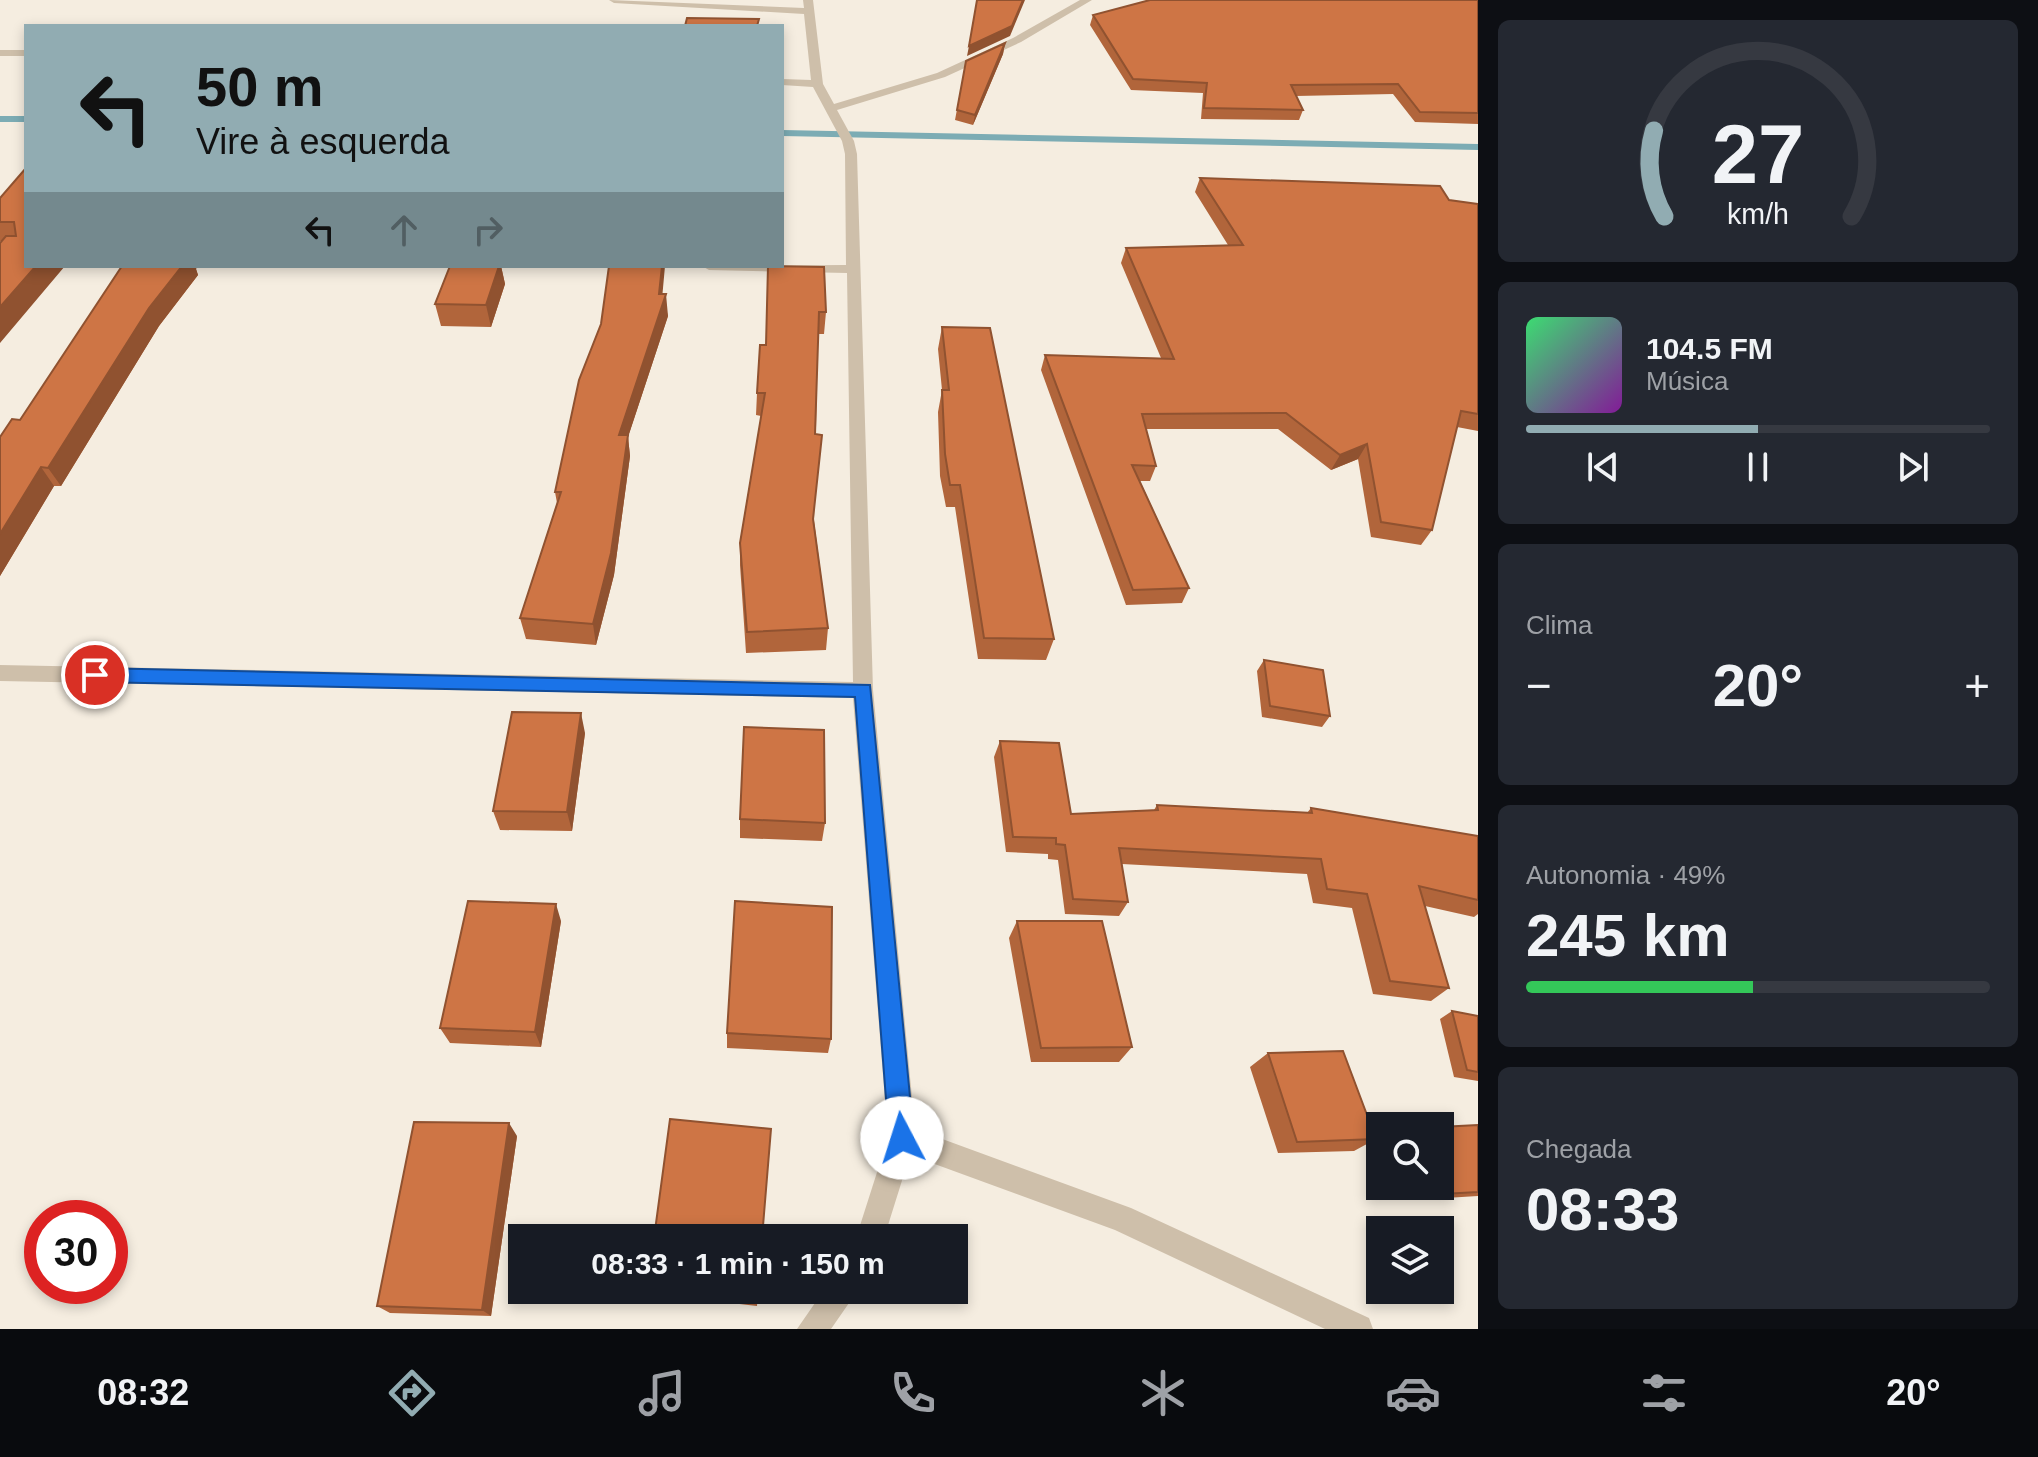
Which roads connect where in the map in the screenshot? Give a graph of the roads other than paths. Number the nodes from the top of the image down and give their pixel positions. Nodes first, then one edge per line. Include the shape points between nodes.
1 (614, 0) edge
2 (1087, 0) edge
3 (808, 5) edge
4 (0, 53) edge
5 (24, 53) edge
6 (784, 82) edge
7 (817, 84) junction
8 (832, 108) junction
9 (784, 268) edge
10 (851, 269) junction
11 (0, 673) edge
12 (863, 690) junction
13 (902, 1138) junction
14 (874, 1224) edge
15 (832, 1304) edge
16 (812, 1329) edge
17 (1358, 1329) edge

1 - 3 street
2 - 8 street via 941,75
3 - 7 street
4 - 5 street
6 - 7 street
7 - 8 street
8 - 10 street via 844,132
9 - 10 street
10 - 12 street
11 - 12 street
12 - 13 street
13 - 14 street
13 - 17 street via 1121,1218
15 - 16 street

